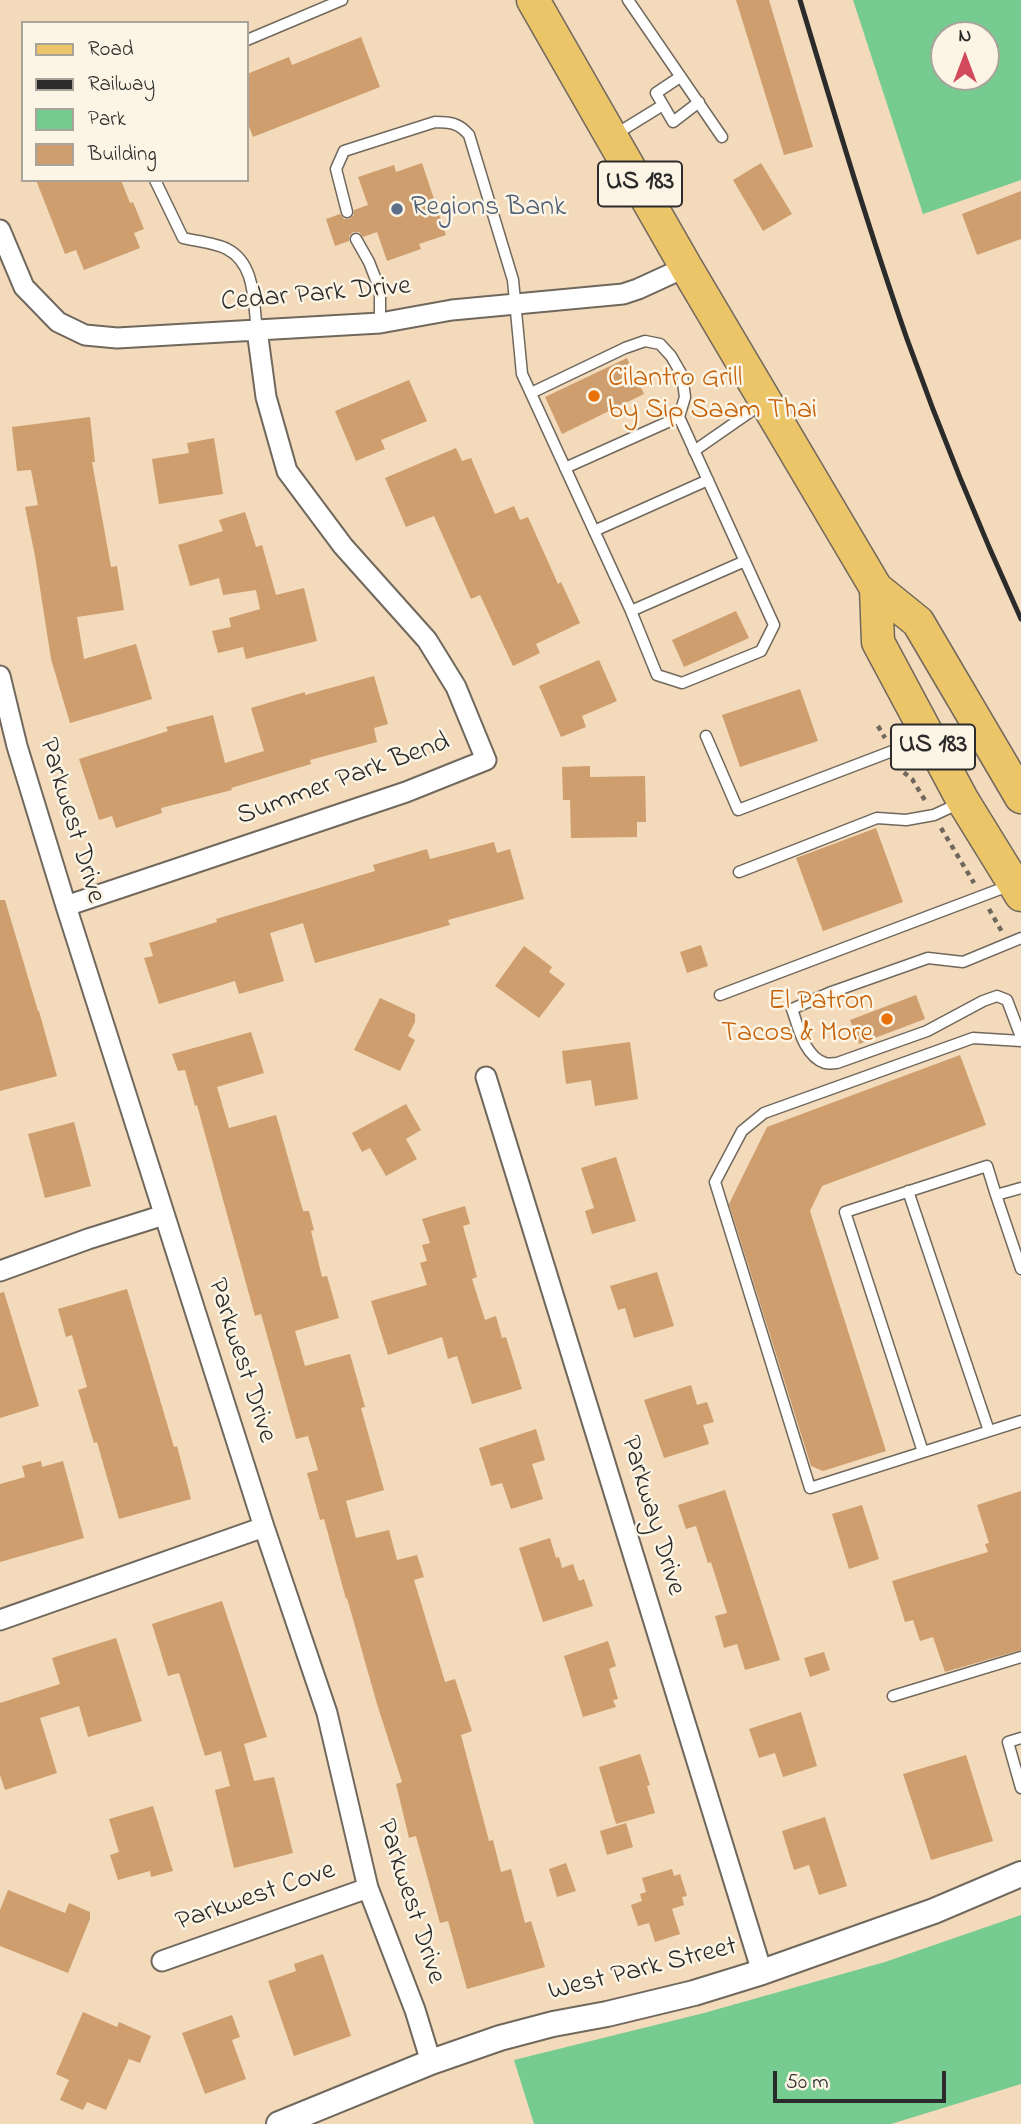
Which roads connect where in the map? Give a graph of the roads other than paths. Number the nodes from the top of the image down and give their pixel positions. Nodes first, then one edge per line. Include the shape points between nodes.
1 (342, 0) edge
2 (628, 0) edge
3 (540, 2) edge
4 (248, 40) edge
5 (680, 76) junction
6 (699, 102) junction
7 (663, 104) junction
8 (612, 136) junction
9 (722, 137) dead end
10 (156, 182) edge
11 (347, 212) dead end
12 (0, 230) edge
13 (356, 239) dead end
14 (686, 267) junction
15 (515, 303) junction
16 (380, 323) junction
17 (257, 330) junction
18 (531, 393) junction
19 (765, 402) junction
20 (679, 416) junction
21 (694, 451) junction
22 (565, 468) junction
23 (708, 480) junction
24 (594, 531) junction
25 (745, 561) junction
26 (876, 588) junction
27 (631, 611) junction
28 (0, 676) edge
29 (706, 736) dead end
30 (928, 737) junction
31 (1021, 797) edge
32 (963, 801) junction
33 (739, 872) dead end
34 (1018, 889) edge
35 (66, 906) junction
36 (1021, 939) edge
37 (720, 995) dead end
38 (1021, 1039) edge
39 (486, 1077) dead end
40 (1021, 1188) edge
41 (908, 1191) junction
42 (996, 1195) junction
43 (164, 1215) junction
44 (1021, 1269) edge
45 (0, 1271) edge
46 (1021, 1421) edge
47 (989, 1431) junction
48 (923, 1452) junction
49 (264, 1527) junction
50 (0, 1619) edge
51 (1021, 1657) edge
52 (893, 1696) dead end
53 (1021, 1738) edge
54 (1021, 1788) edge
55 (1021, 1874) edge
56 (368, 1888) junction
57 (162, 1961) dead end
58 (762, 1972) junction
59 (431, 2062) junction
60 (279, 2124) edge

1 - 4 lane
2 - 5 lane
3 - 8 main road, US 183
5 - 6 lane
5 - 7 lane via 656,93
6 - 7 lane via 673,122
6 - 9 lane
7 - 8 lane
8 - 14 main road, US 183
10 - 17 lane via 183,238 227,249 242,262 251,279
11 - 15 lane via 336,169 344,151 435,122 461,126 469,135 513,280
12 - 17 street, Cedar Park Drive via 24,287 58,321 85,335 117,338
13 - 16 lane via 380,290
14 - 15 street, Cedar Park Drive via 622,293
14 - 19 main road, US 183
15 - 16 street, Cedar Park Drive
15 - 18 lane via 522,374
16 - 17 street, Cedar Park Drive
17 - 35 street, Summer Park Bend via 266,397 287,471 343,546 427,640 456,687 486,760 407,792
18 - 20 lane via 645,341 660,344 682,375 685,397
18 - 22 lane
19 - 21 lane
19 - 26 main road, US 183
20 - 21 lane
20 - 22 lane
21 - 23 lane
22 - 24 lane
23 - 24 lane
23 - 25 lane
24 - 27 lane
25 - 27 lane
25 - 27 lane via 774,625 761,651 682,683 657,675
26 - 30 main road, US 183 via 878,642
26 - 31 main road, US 183 via 918,622
28 - 35 street, Parkwest Drive
29 - 30 lane via 738,810
30 - 32 main road, US 183
32 - 33 lane via 934,815 906,820 877,818
32 - 34 main road, US 183
34 - 37 lane via 981,896
35 - 43 street, Parkwest Drive
36 - 38 lane via 964,962 928,958 792,1009 811,1054 825,1063 837,1063 927,1031 997,996 1007,1000
38 - 48 lane via 973,1038 764,1113 742,1131 715,1182 810,1488
39 - 58 street, Parkway Drive
40 - 42 lane
41 - 42 lane via 987,1166
41 - 47 lane
41 - 48 lane via 845,1212
42 - 44 lane
43 - 45 street
43 - 49 street, Parkwest Drive
46 - 47 lane
47 - 48 lane
49 - 50 street
49 - 56 street, Parkwest Drive via 327,1713
51 - 52 lane
53 - 54 lane via 1008,1742
55 - 58 street, West Park Street via 934,1911
56 - 57 street, Parkwest Cove
56 - 59 street, Parkwest Drive
58 - 59 street, West Park Street via 694,1993 500,2038
59 - 60 street, West Park Street

